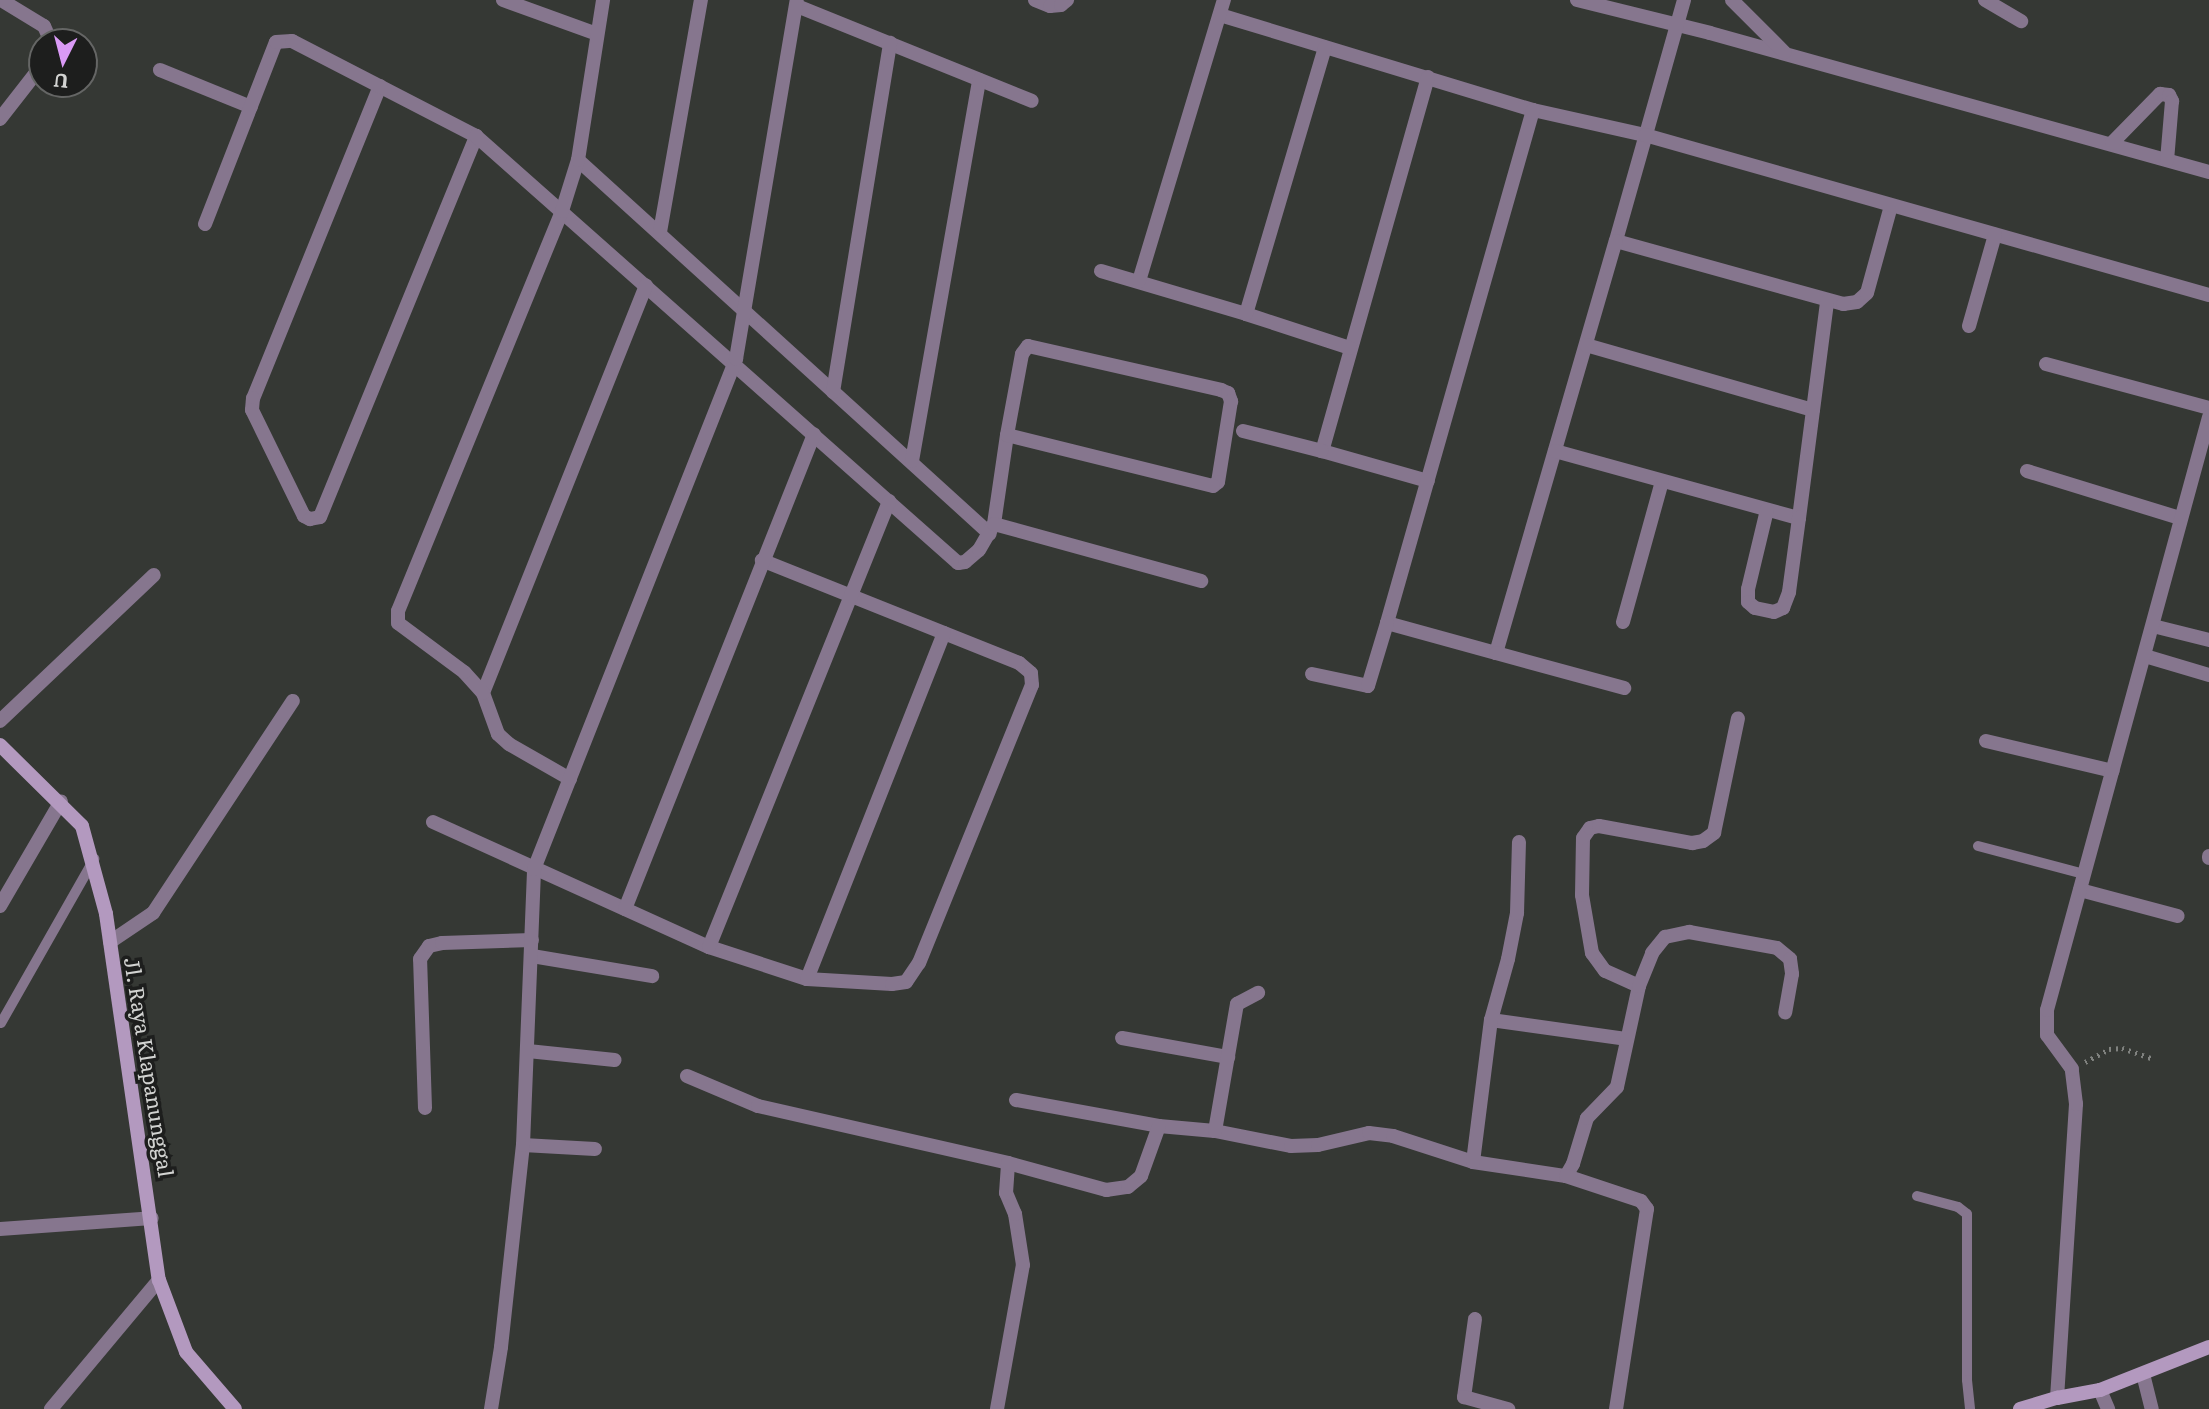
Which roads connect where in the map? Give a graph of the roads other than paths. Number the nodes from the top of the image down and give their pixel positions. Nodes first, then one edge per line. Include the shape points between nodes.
1 (1, 0) edge
2 (503, 0) edge
3 (603, 0) edge
4 (701, 0) edge
5 (1035, 0) edge
6 (1067, 0) edge
7 (1224, 0) edge
8 (1577, 0) edge
9 (1684, 0) edge
10 (1732, 0) edge
11 (1985, 0) edge
12 (797, 3) edge
13 (1220, 15) junction
14 (2021, 21) dead end
15 (1675, 26) junction
16 (45, 28) edge
17 (597, 34) junction
18 (890, 43) junction
19 (1325, 47) junction
20 (1785, 53) junction
21 (160, 70) dead end
22 (1428, 77) junction
23 (979, 80) junction
24 (28, 83) edge
25 (380, 86) junction
26 (1032, 101) dead end
27 (251, 107) junction
28 (1533, 110) junction
29 (0, 120) edge
30 (1645, 135) junction
31 (476, 136) junction
32 (2112, 144) junction
33 (578, 160) junction
34 (2168, 160) junction
35 (2209, 172) edge
36 (1891, 206) junction
37 (562, 211) junction
38 (205, 224) dead end
39 (660, 232) junction
40 (1994, 235) junction
41 (1616, 241) junction
42 (1101, 271) dead end
43 (1139, 281) junction
44 (646, 285) junction
45 (2209, 295) edge
46 (1827, 302) junction
47 (745, 310) junction
48 (1246, 314) junction
49 (1969, 326) dead end
50 (1586, 345) junction
51 (1350, 348) junction
52 (735, 362) junction
53 (2046, 364) dead end
54 (833, 392) junction
55 (2209, 408) edge
56 (1813, 410) junction
57 (2209, 417) edge
58 (1243, 431) dead end
59 (814, 433) junction
60 (1007, 435) junction
61 (1322, 451) junction
62 (1555, 451) junction
63 (912, 461) junction
64 (2027, 471) dead end
65 (1428, 481) junction
66 (1662, 481) junction
67 (889, 501) junction
68 (1767, 510) junction
69 (1799, 518) junction
70 (2180, 518) junction
71 (992, 529) junction
72 (762, 560) junction
73 (154, 575) dead end
74 (1201, 581) dead end
75 (852, 597) junction
76 (1623, 622) dead end
77 (1387, 624) junction
78 (2153, 626) junction
79 (944, 633) junction
80 (2209, 640) edge
81 (1496, 653) junction
82 (2145, 656) junction
83 (1312, 674) dead end
84 (2209, 675) edge
85 (1624, 688) dead end
86 (483, 693) junction
87 (293, 701) dead end
88 (1738, 718) dead end
89 (0, 721) edge
90 (1986, 741) dead end
91 (0, 745) edge
92 (2113, 771) junction
93 (570, 779) junction
94 (61, 801) junction
95 (433, 822) dead end
96 (1519, 842) dead end
97 (1978, 846) dead end
98 (93, 859) junction
99 (534, 869) junction
100 (2084, 874) junction
101 (2080, 890) junction
102 (0, 906) edge
103 (625, 909) junction
104 (2178, 916) dead end
105 (532, 940) junction
106 (110, 942) junction
107 (709, 947) junction
108 (532, 956) junction
109 (652, 976) dead end
110 (807, 979) junction
111 (1639, 986) junction
112 (1258, 993) dead end
113 (1786, 1012) dead end
114 (1491, 1020) junction
115 (1, 1023) edge
116 (1122, 1038) dead end
117 (1626, 1039) junction
118 (528, 1051) junction
119 (1228, 1057) junction
120 (615, 1060) dead end
121 (687, 1076) dead end
122 (1016, 1100) dead end
123 (425, 1108) dead end
124 (1158, 1126) junction
125 (1215, 1131) junction
126 (523, 1145) junction
127 (595, 1149) dead end
128 (1473, 1162) junction
129 (1008, 1164) junction
130 (1566, 1175) junction
131 (1917, 1196) dead end
132 (152, 1219) junction
133 (0, 1230) edge
134 (159, 1280) junction
135 (1475, 1320) dead end
136 (2209, 1347) edge
137 (2143, 1374) junction
138 (2100, 1390) junction
139 (2057, 1398) junction
140 (51, 1409) edge
141 (235, 1409) edge
142 (491, 1409) edge
143 (997, 1409) edge
144 (1508, 1409) edge
145 (1616, 1409) edge
146 (1970, 1409) edge
147 (2020, 1409) edge
148 (2108, 1409) edge
149 (2152, 1409) edge

1 - 16 street
2 - 17 street
3 - 17 street
4 - 39 street
5 - 6 street via 1051,6
7 - 13 street
8 - 15 street
9 - 15 street
10 - 20 street
11 - 14 street
12 - 18 street
12 - 47 street
13 - 19 street
13 - 43 street
15 - 20 street
15 - 30 street
17 - 33 street
18 - 23 street
18 - 54 street
19 - 22 street
19 - 48 street
20 - 32 street
21 - 27 street
22 - 28 street
22 - 51 street
23 - 26 street
23 - 63 street
24 - 29 street
25 - 27 street via 285,39 276,42
25 - 31 street
25 - 31 street via 253,398 252,410 304,516 310,519 320,517
27 - 38 street
28 - 30 street
28 - 65 street
30 - 36 street
30 - 41 street
31 - 37 street
32 - 34 street
32 - 34 street via 2160,94 2169,95
33 - 37 street
33 - 39 street
34 - 35 street
36 - 40 street
36 - 46 street via 1867,293 1857,302
37 - 44 street
37 - 86 street via 398,611 398,623 464,672
39 - 47 street
40 - 45 street
40 - 49 street
41 - 46 street
41 - 50 street
42 - 43 street
43 - 48 street
44 - 52 street
44 - 86 street
46 - 56 street
47 - 52 street
47 - 54 street
48 - 51 street
50 - 56 street
50 - 62 street
51 - 61 street
52 - 59 street
52 - 93 street
53 - 55 street
54 - 63 street
56 - 69 street
57 - 70 street
58 - 61 street
59 - 67 street
59 - 72 street
60 - 60 street via 1021,354 1032,345 1221,390 1231,401 1218,482 1213,486
60 - 71 street
61 - 65 street
62 - 66 street
62 - 81 street
63 - 71 street
64 - 70 street
65 - 77 street
66 - 68 street
66 - 76 street
67 - 71 street via 958,563 979,550
67 - 75 street
68 - 69 street
68 - 69 street via 1748,589 1748,602 1755,608 1774,612 1783,608
70 - 78 street
71 - 74 street
72 - 75 street
72 - 103 street
73 - 89 street
75 - 79 street
75 - 107 street
77 - 81 street
77 - 83 street via 1368,687
78 - 80 street
78 - 82 street
79 - 110 street
79 - 110 street via 1019,663 1031,673 1032,685 919,963 906,982
81 - 85 street
82 - 84 street
82 - 92 street
86 - 93 street via 498,734
87 - 106 street via 153,914
88 - 111 street via 1714,833 1692,843 1598,826 1583,838 1582,895 1592,953 1605,971
90 - 92 street
91 - 94 street, Jl. Raya Klapanunggal
92 - 100 street
93 - 99 street
94 - 98 street, Jl. Raya Klapanunggal via 82,826
94 - 102 street
95 - 99 street
96 - 114 street via 1517,913
97 - 100 lane
98 - 106 street, Jl. Raya Klapanunggal
98 - 115 lane
99 - 103 street
99 - 105 street
100 - 101 street
101 - 104 street
101 - 139 street via 2047,1010 2047,1035 2072,1069 2076,1104
103 - 107 street
105 - 108 street
105 - 123 street via 442,943 429,946 420,959
106 - 132 street, Jl. Raya Klapanunggal
107 - 110 street
108 - 109 street
108 - 118 street
111 - 113 street via 1652,953 1665,937 1689,932 1737,939 1777,948 1790,959
111 - 117 street
112 - 119 street via 1237,1004
114 - 117 street
114 - 128 street
116 - 119 street
117 - 130 street via 1617,1087 1587,1118
118 - 120 street
118 - 126 street
119 - 125 street
121 - 129 street via 758,1106
122 - 124 street
124 - 125 street
124 - 129 street via 1141,1176 1128,1186 1107,1189
125 - 128 street via 1291,1146 1369,1133 1393,1136
126 - 127 street
126 - 142 street
128 - 130 street
129 - 143 street via 1006,1193 1015,1214 1023,1265
130 - 145 street via 1641,1201 1647,1209
131 - 146 lane via 1958,1207 1967,1214 1966,1380
132 - 133 street
132 - 134 street, Jl. Raya Klapanunggal
134 - 140 street
134 - 141 street, Jl. Raya Klapanunggal via 186,1352
135 - 144 street via 1464,1397
136 - 137 street
137 - 138 street
137 - 149 street
138 - 139 street
138 - 148 street
139 - 147 street

